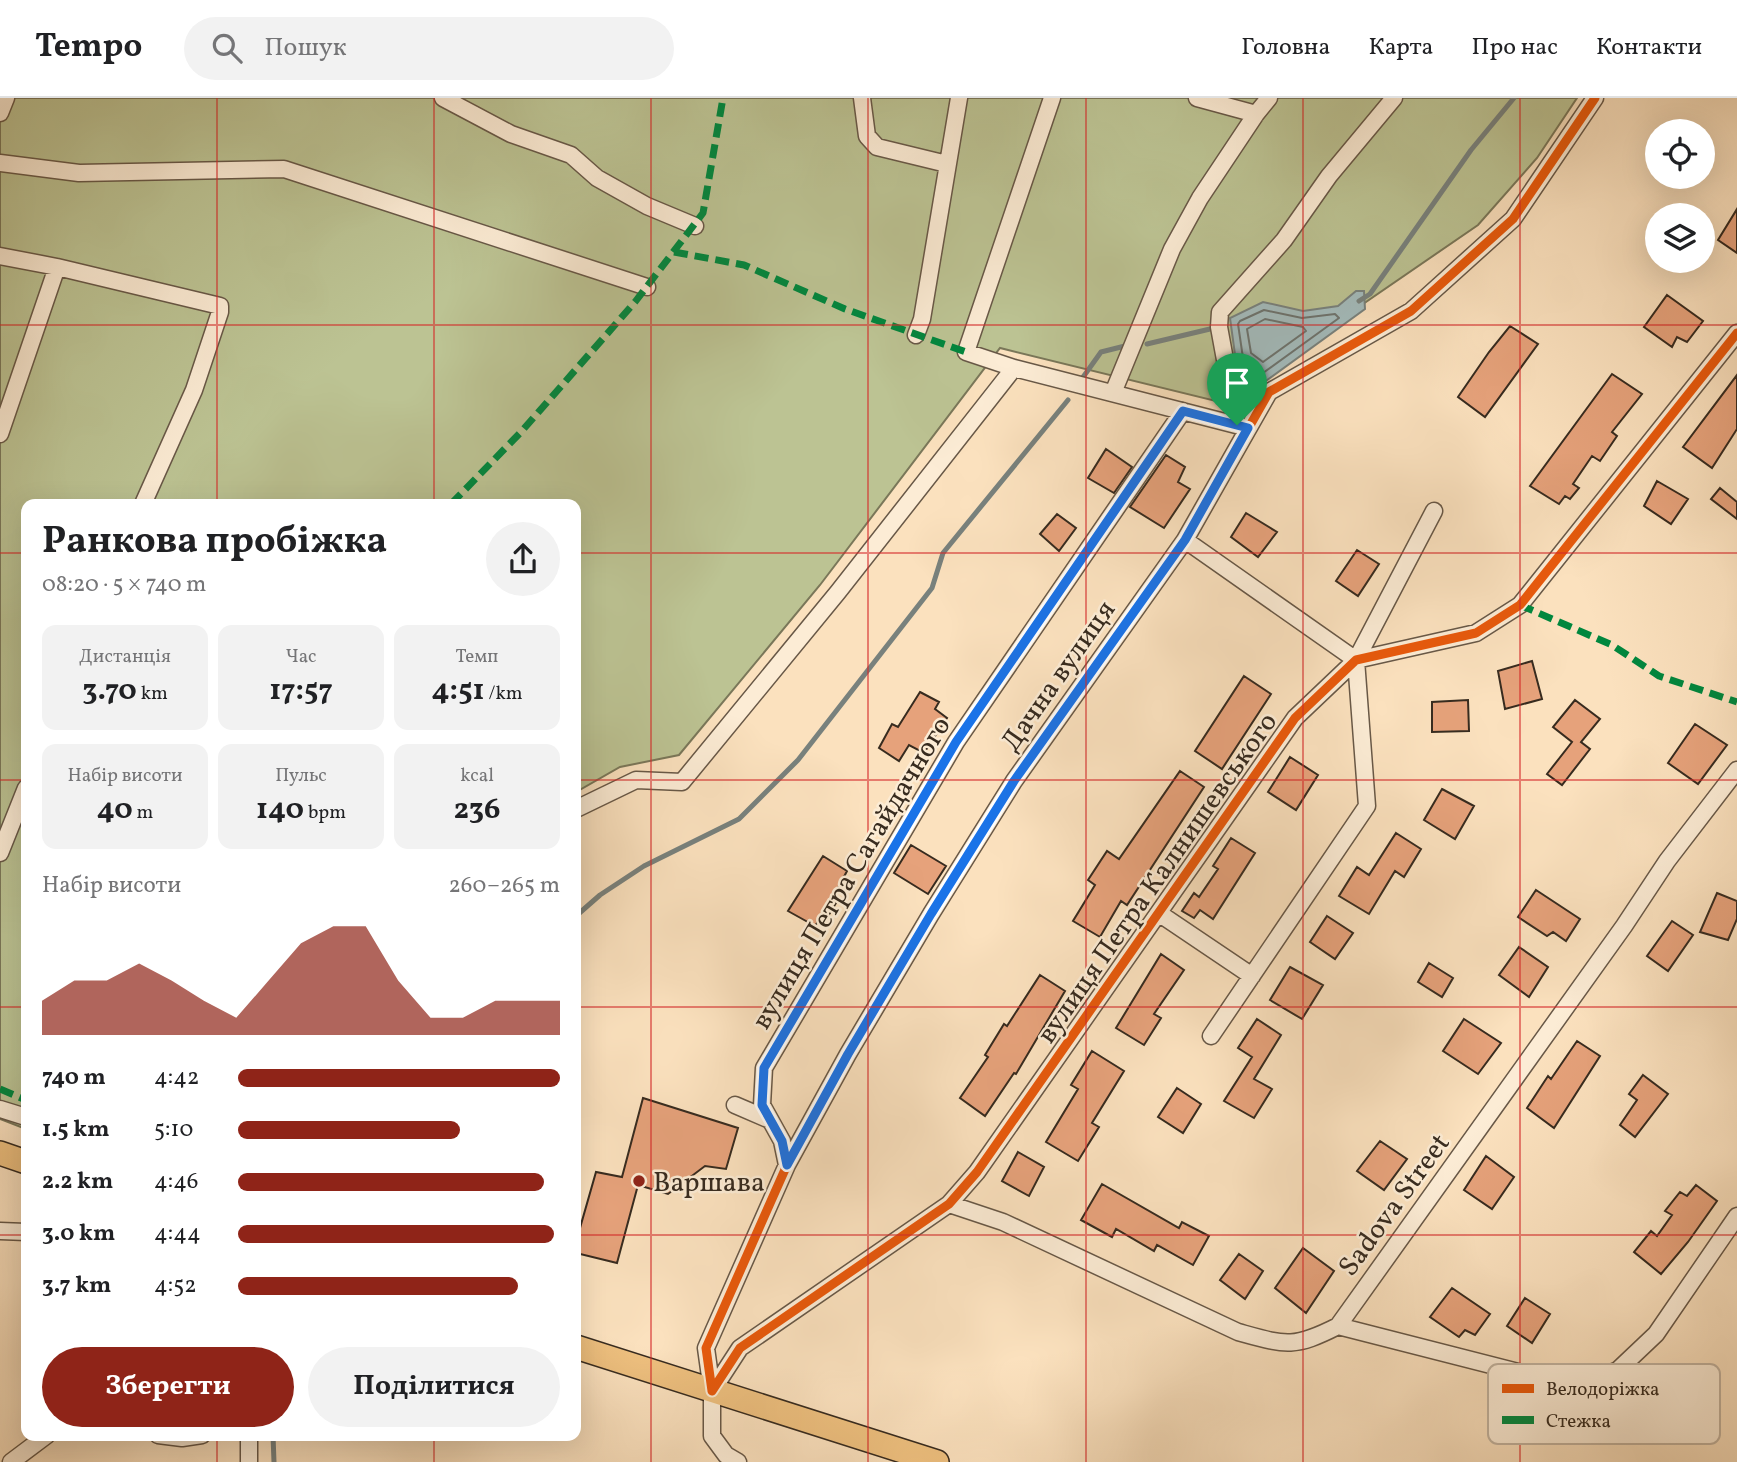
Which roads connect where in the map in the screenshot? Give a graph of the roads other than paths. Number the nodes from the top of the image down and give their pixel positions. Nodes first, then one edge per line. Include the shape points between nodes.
1 (6, 98) edge
2 (443, 98) edge
3 (862, 98) edge
4 (960, 98) edge
5 (1052, 98) edge
6 (1197, 98) edge
7 (1269, 98) edge
8 (1394, 98) edge
9 (1595, 98) edge
10 (0, 113) edge
11 (1256, 114) junction
12 (0, 163) edge
13 (947, 164) junction
14 (695, 226) dead end
15 (0, 256) edge
16 (57, 267) junction
17 (647, 287) dead end
18 (1737, 333) edge
19 (916, 335) dead end
20 (1014, 368) junction
21 (1113, 393) junction
22 (1183, 411) junction
23 (1242, 427) junction
24 (0, 434) edge
25 (145, 499) edge
26 (1434, 511) dead end
27 (1185, 540) junction
28 (1356, 660) junction
29 (1737, 770) edge
30 (21, 800) edge
31 (581, 806) edge
32 (0, 853) edge
33 (1160, 914) junction
34 (1252, 976) junction
35 (1212, 1036) dead end
36 (735, 1105) dead end
37 (0, 1108) edge
38 (21, 1115) edge
39 (770, 1120) junction
40 (0, 1153) edge
41 (21, 1160) edge
42 (787, 1165) junction
43 (949, 1205) junction
44 (1737, 1216) edge
45 (0, 1231) edge
46 (21, 1232) edge
47 (1338, 1326) junction
48 (581, 1349) edge
49 (1488, 1364) edge
50 (1624, 1364) edge
51 (711, 1403) junction
52 (37, 1441) edge
53 (248, 1441) edge
54 (899, 1456) edge
55 (11, 1462) edge
56 (249, 1462) edge
57 (738, 1462) edge
58 (937, 1462) edge

1 - 10 street
2 - 14 street via 511,134 570,155 597,178
3 - 13 street via 867,136 877,147
4 - 13 street
5 - 20 street via 967,352
6 - 11 street
7 - 11 street
8 - 23 street via 1329,176 1284,240 1220,312 1219,327
9 - 23 street, Дачна вулиця via 1513,219 1411,311 1269,392
11 - 21 street via 1172,249
12 - 17 street via 79,173 284,169
13 - 19 street
15 - 16 street
16 - 24 street
16 - 25 street via 220,308 194,390
18 - 28 street via 1520,605 1476,633
20 - 21 street
20 - 31 street via 682,782 636,780
21 - 22 street
22 - 23 street
22 - 39 street, вулиця Петра Сагайдачного via 956,742 764,1068 762,1105
23 - 27 street, Дачна вулиця
26 - 28 street
27 - 28 street
27 - 42 street, Дачна вулиця via 1014,781 848,1054
28 - 33 street, вулиця Петра Калнишевського via 1295,718
28 - 34 street via 1367,806
29 - 47 street, Sadova Street via 1667,861
30 - 32 street
33 - 34 street
33 - 43 street, вулиця Петра Калнишевського
34 - 35 street
36 - 39 street
37 - 38 street
39 - 42 street, вулиця Петра Сагайдачного via 782,1141
40 - 41 highway
42 - 51 street, Дачна вулиця via 750,1235 706,1348
43 - 47 street, Sadova Street via 1003,1222 1238,1332 1279,1344 1309,1341
43 - 51 street, вулиця Петра Калнишевського via 740,1348
44 - 50 street via 1656,1334
45 - 46 street
47 - 49 street
48 - 51 highway
51 - 54 highway
51 - 57 street, Дачна вулиця via 712,1436 726,1455
52 - 55 street
53 - 56 street
54 - 58 highway

